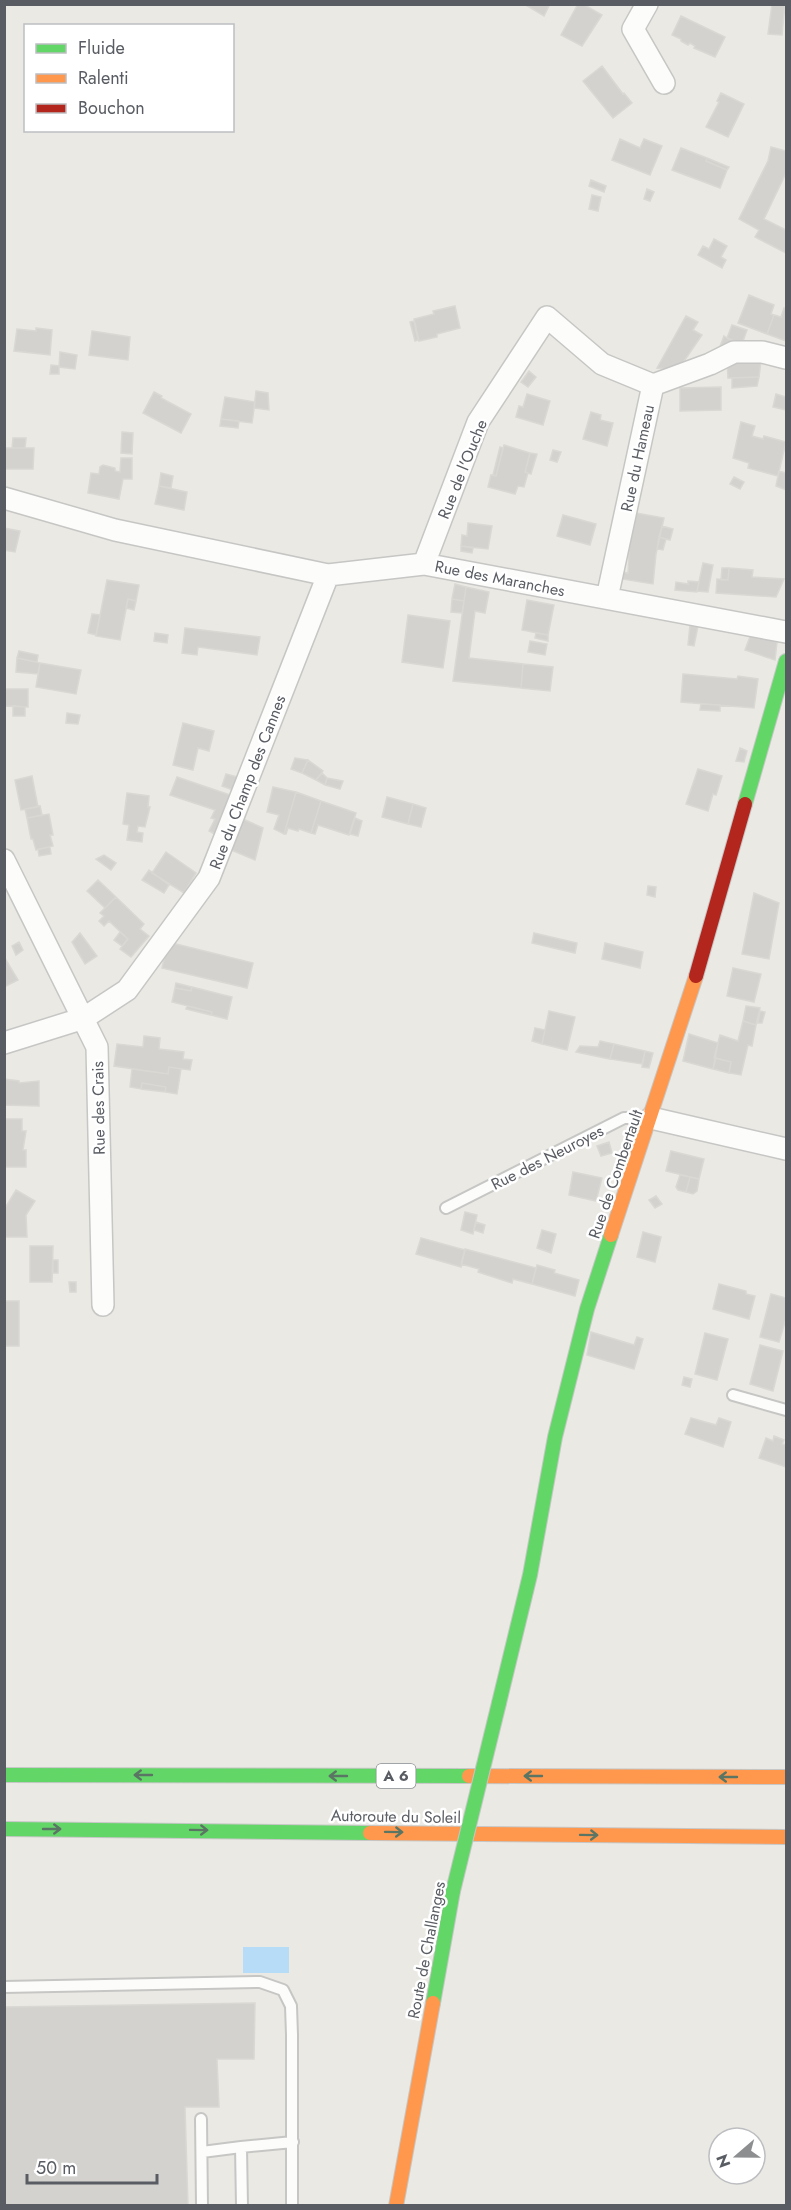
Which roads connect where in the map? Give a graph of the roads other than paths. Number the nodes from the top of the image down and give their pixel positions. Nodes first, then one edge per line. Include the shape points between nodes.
1 (647, 4) edge
2 (664, 83) dead end
3 (786, 358) edge
4 (653, 385) junction
5 (4, 498) edge
6 (424, 564) junction
7 (328, 575) junction
8 (606, 598) junction
9 (786, 632) edge
10 (786, 661) edge
11 (4, 860) edge
12 (84, 1018) junction
13 (4, 1043) edge
14 (651, 1118) junction
15 (786, 1149) edge
16 (446, 1208) dead end
17 (103, 1305) dead end
18 (733, 1395) dead end
19 (786, 1410) edge
20 (499, 1703) joint
21 (4, 1775) edge
22 (786, 1777) edge
23 (4, 1829) edge
24 (786, 1837) edge
25 (4, 1987) edge
26 (201, 2119) dead end
27 (293, 2142) junction
28 (241, 2147) junction
29 (202, 2152) junction
30 (202, 2205) edge
31 (242, 2205) edge
32 (292, 2205) edge
33 (396, 2205) edge

1 - 2 street via 633,29
3 - 4 street, Rue du Hameau via 762,352 734,352
4 - 6 street, Rue de l'Ouche via 602,364 547,317 478,422
4 - 8 street, Rue du Hameau
5 - 7 street, Rue des Maranches via 115,530
6 - 7 street, Rue des Maranches
6 - 8 street, Rue des Maranches
7 - 12 street, Rue du Champ des Cannes via 209,878 127,990
8 - 9 street, Rue des Maranches
10 - 14 main road, Rue de Combertault via 698,971
11 - 12 street, Rue des Crais
12 - 13 street, Rue du Champ des Cannes
12 - 17 street, Rue des Crais via 97,1047
14 - 15 street
14 - 16 lane, Rue des Neuroyes via 624,1118
14 - 20 main road, Rue de Combertault via 587,1309 555,1437 530,1575
18 - 19 lane
20 - 33 main road, Route de Challanges, bridge via 453,1891
22 -> 21 main road, A 6
23 -> 24 main road, Autoroute du Soleil
25 - 27 lane via 260,1982 283,1990 291,2006
26 - 29 lane
27 - 28 lane
27 - 32 lane
28 - 29 lane
28 - 31 lane
29 - 30 lane

